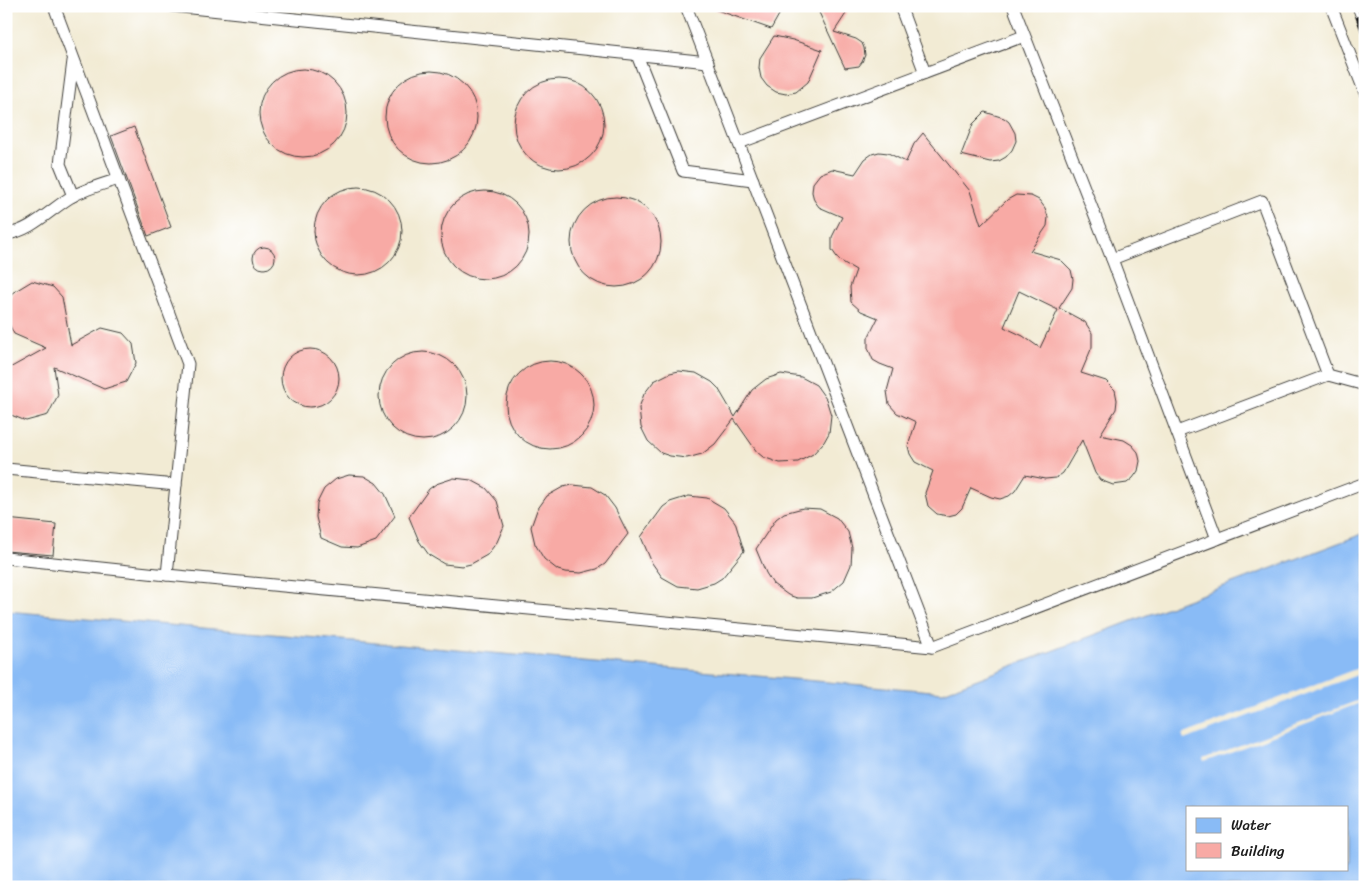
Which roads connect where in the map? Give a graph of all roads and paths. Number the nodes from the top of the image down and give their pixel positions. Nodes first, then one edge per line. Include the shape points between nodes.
1 (54, 6) edge
2 (172, 6) edge
3 (686, 6) edge
4 (900, 6) edge
5 (1013, 6) edge
6 (1331, 6) edge
7 (1024, 36) junction
8 (637, 55) junction
9 (74, 58) junction
10 (708, 62) junction
11 (925, 73) junction
12 (1365, 94) edge
13 (739, 143) junction
14 (119, 179) junction
15 (753, 180) junction
16 (72, 196) junction
17 (6, 234) edge
18 (1112, 259) junction
19 (1328, 375) junction
20 (1365, 385) edge
21 (1176, 432) junction
22 (6, 469) edge
23 (1365, 483) edge
24 (176, 485) junction
25 (1216, 539) junction
26 (6, 558) edge
27 (167, 575) junction
28 (932, 647) junction

1 - 9 lane
2 - 8 lane
3 - 10 lane
4 - 11 lane
5 - 7 lane
6 - 12 lane
7 - 11 lane
7 - 18 lane
8 - 10 lane
8 - 15 lane via 683,171
9 - 14 lane
9 - 16 lane via 60,164
10 - 13 lane
11 - 13 lane
13 - 15 lane
14 - 16 lane
14 - 24 lane via 188,364
15 - 28 lane
16 - 17 lane via 25,228
18 - 19 lane via 1262,202
18 - 21 lane
19 - 20 lane
19 - 21 lane
21 - 25 lane
22 - 24 lane
23 - 25 lane
24 - 27 lane
25 - 28 lane
26 - 27 lane
27 - 28 lane

